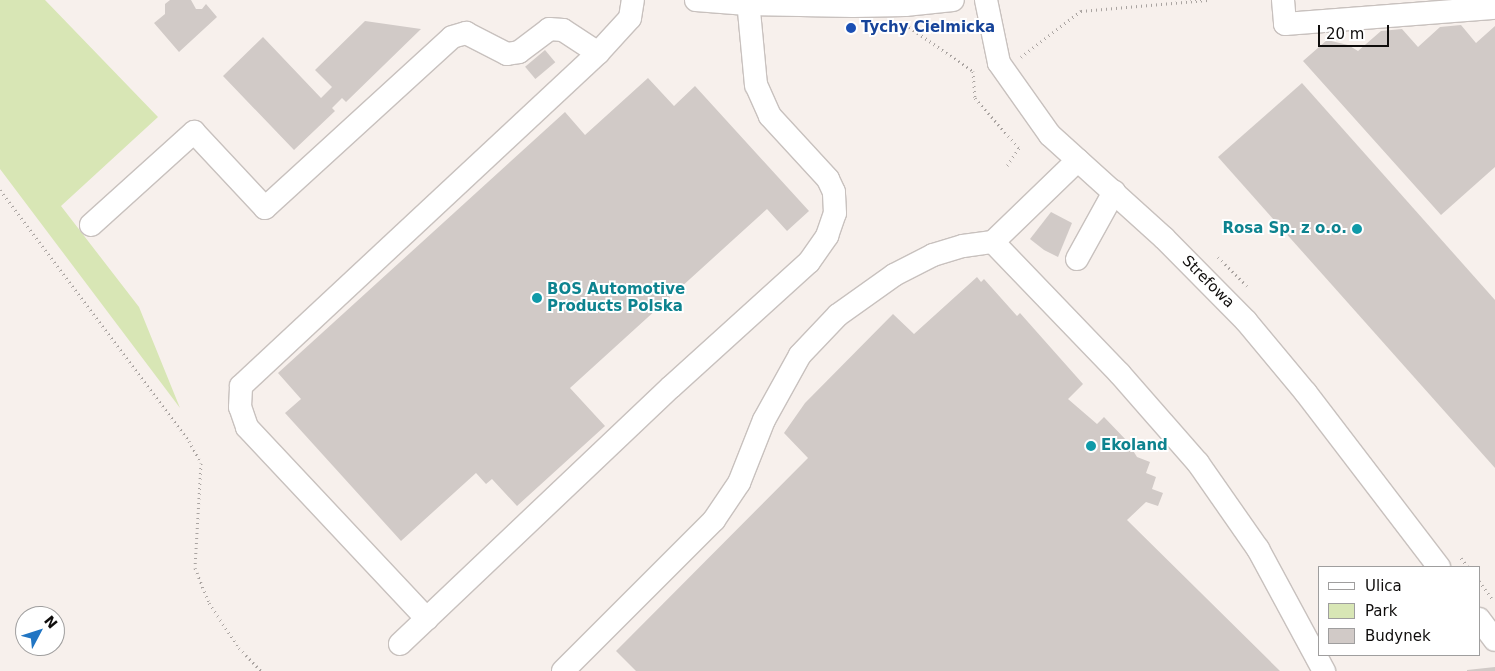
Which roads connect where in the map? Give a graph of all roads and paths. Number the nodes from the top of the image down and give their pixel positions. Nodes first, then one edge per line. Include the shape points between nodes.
1 (633, 0) edge
2 (696, 0) edge
3 (953, 0) edge
4 (986, 0) edge
5 (1208, 0) edge
6 (1283, 0) edge
7 (747, 2) edge
8 (1495, 8) edge
9 (905, 24) dead end
10 (598, 53) junction
11 (1026, 56) dead end
12 (1078, 160) junction
13 (1007, 166) dead end
14 (0, 190) edge
15 (1114, 192) junction
16 (91, 225) dead end
17 (993, 242) junction
18 (1077, 259) dead end
19 (1438, 566) edge
20 (1480, 582) edge
21 (1495, 602) edge
22 (427, 619) junction
23 (1480, 619) edge
24 (1495, 640) edge
25 (400, 644) dead end
26 (261, 671) edge
27 (563, 671) edge
28 (1324, 671) edge

1 - 10 street via 630,18
2 - 7 street
3 - 7 street via 905,5
4 - 12 street, Strefowa via 999,63 1050,135
5 - 11 path via 1081,11
6 - 8 street via 1285,24
7 - 22 street via 756,85 770,116 828,179 834,192 835,213 827,236 809,262 664,394
9 - 13 path via 973,71 976,98 1019,148
10 - 16 street via 563,30 549,30 519,52 507,54 466,33 452,37 265,208 194,132
10 - 22 street via 241,386 240,407 247,427
12 - 15 street, Strefowa
12 - 17 street
14 - 26 path via 189,441 201,463 195,568 209,604 239,648
15 - 18 street
15 - 19 street, Strefowa via 1246,321 1306,393
17 - 27 street via 933,255 894,275 838,315 800,355 764,420 740,483 714,520
17 - 28 street via 1120,374 1198,463 1258,549
20 - 21 path
22 - 25 street
23 - 24 street

